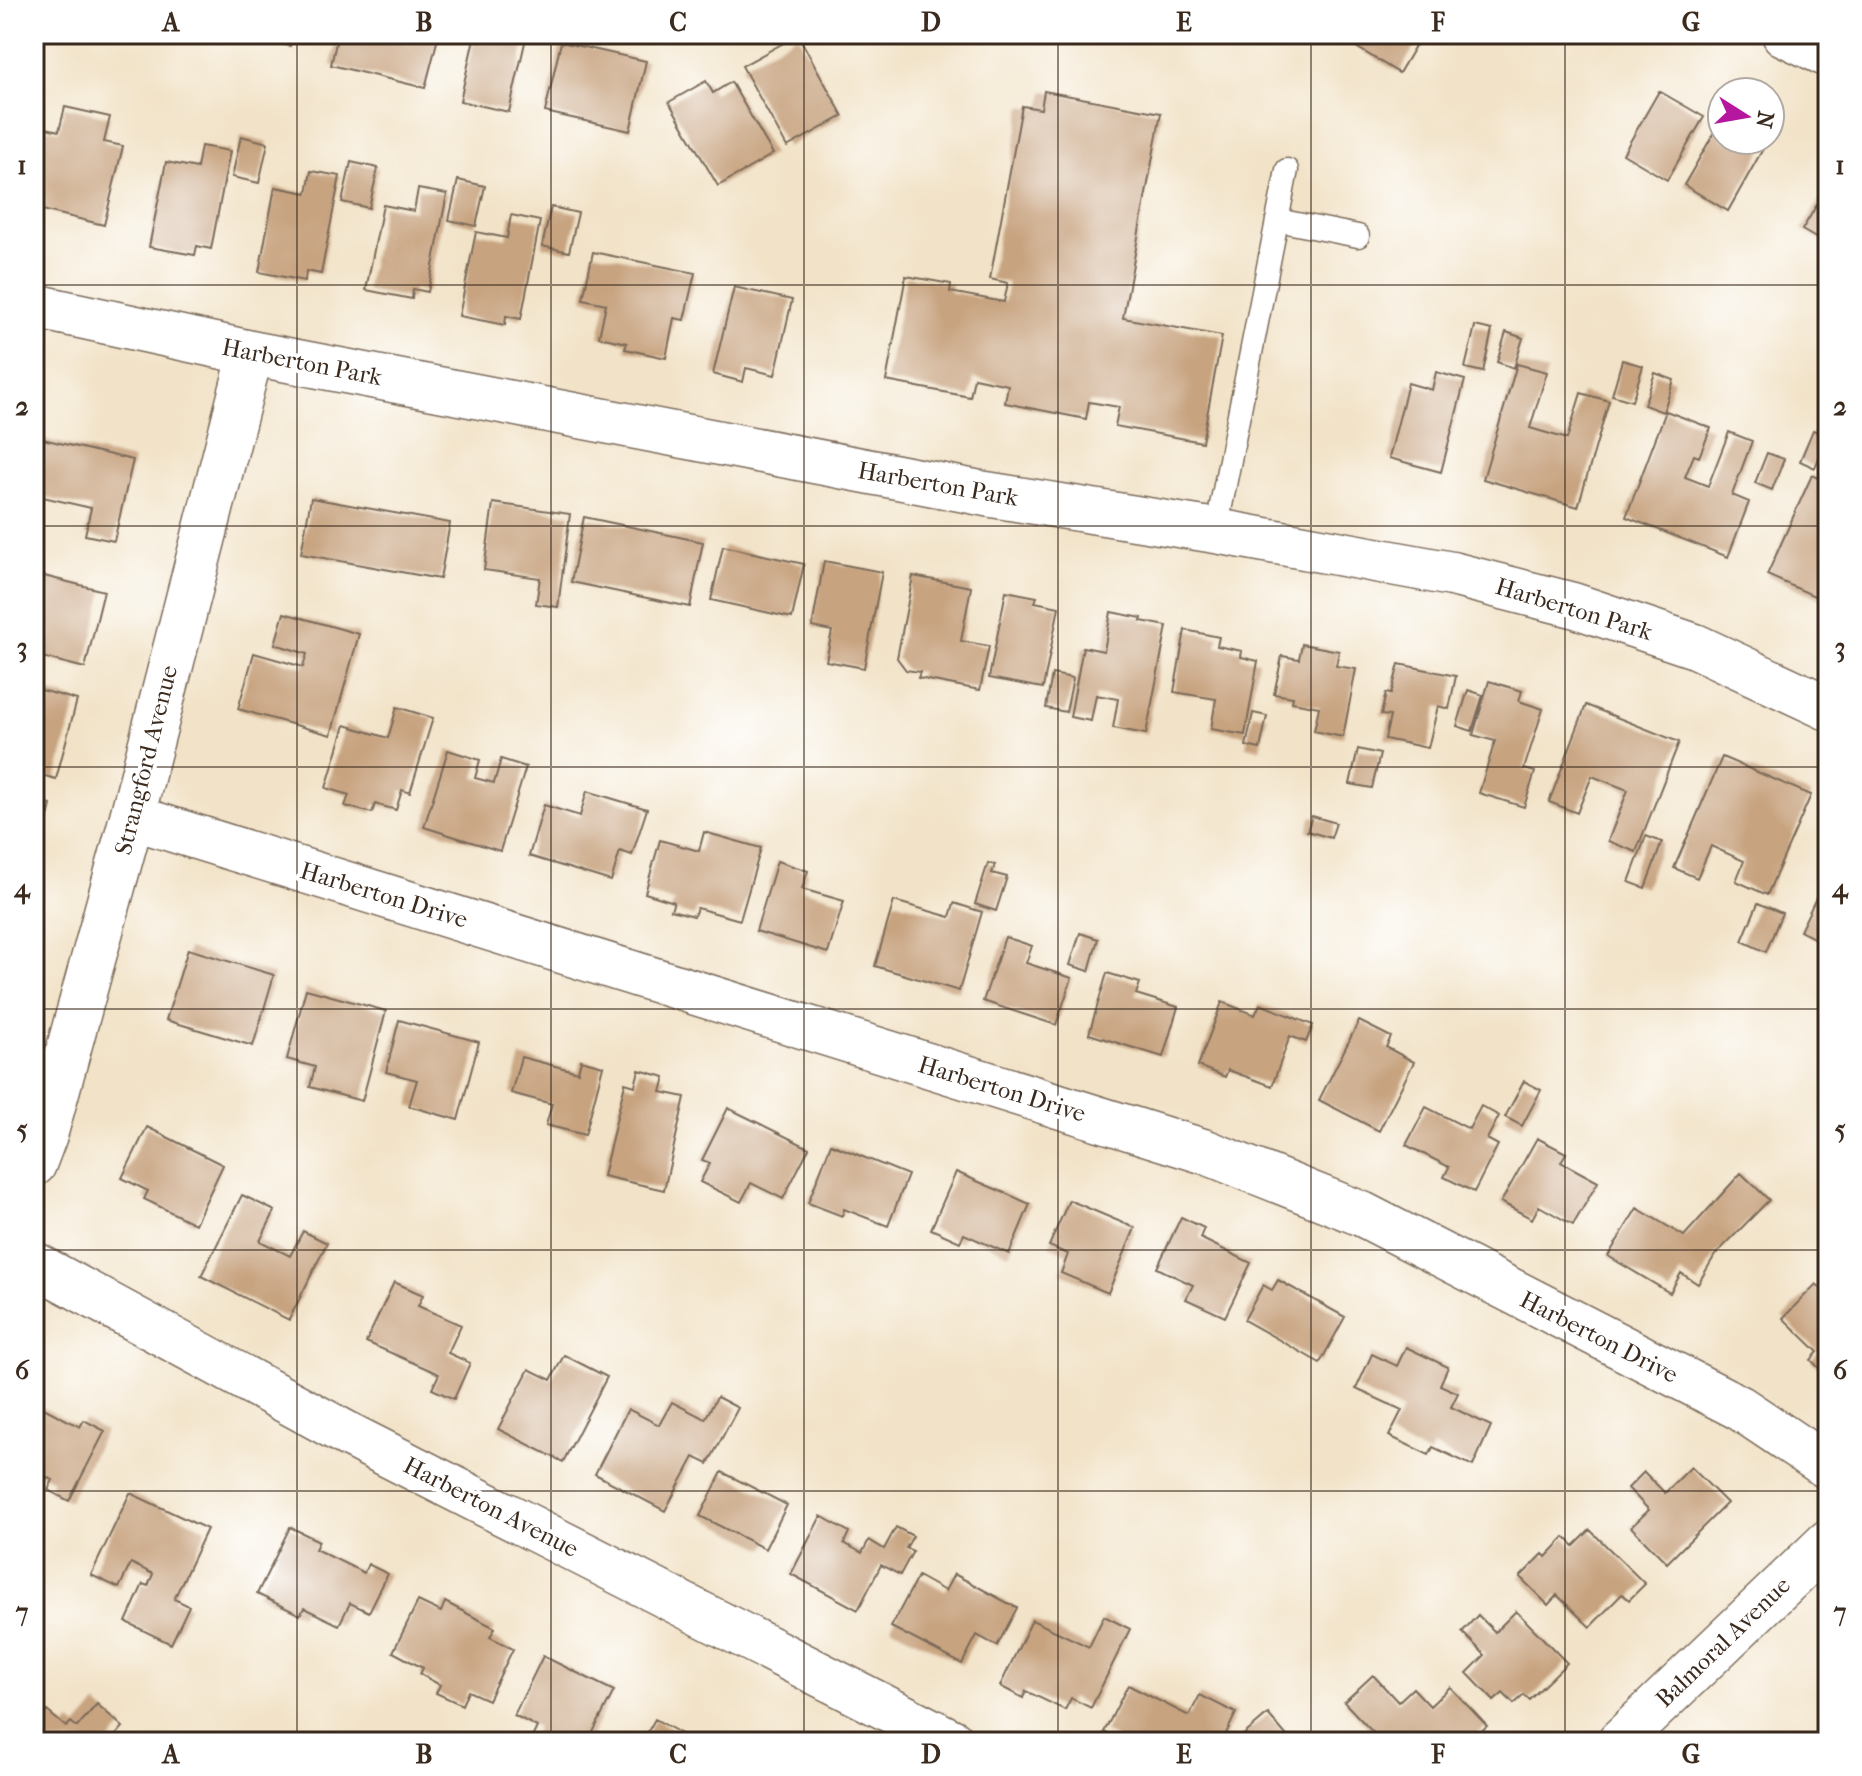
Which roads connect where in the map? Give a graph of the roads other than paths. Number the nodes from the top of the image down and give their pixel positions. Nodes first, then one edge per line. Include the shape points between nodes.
1 (1784, 34) edge
2 (1828, 55) edge
3 (1287, 170) dead end
4 (1277, 220) junction
5 (1358, 236) dead end
6 (34, 306) edge
7 (251, 353) junction
8 (1216, 531) junction
9 (1828, 708) edge
10 (132, 817) junction
11 (34, 1164) edge
12 (34, 1264) edge
13 (1828, 1467) edge
14 (1828, 1542) edge
15 (953, 1742) edge
16 (1619, 1742) edge

1 - 2 main road
3 - 4 lane
4 - 5 lane
4 - 8 lane
6 - 7 main road, Harberton Park
7 - 8 main road, Harberton Park via 986,494
7 - 10 main road, Strangford Avenue
8 - 9 main road, Harberton Park via 1452,574 1573,605 1695,646
10 - 11 main road, Strangford Avenue
10 - 13 main road, Harberton Drive via 1206,1152 1291,1184 1362,1214 1740,1408
12 - 15 main road, Harberton Avenue via 349,1435
14 - 16 main road, Balmoral Avenue

